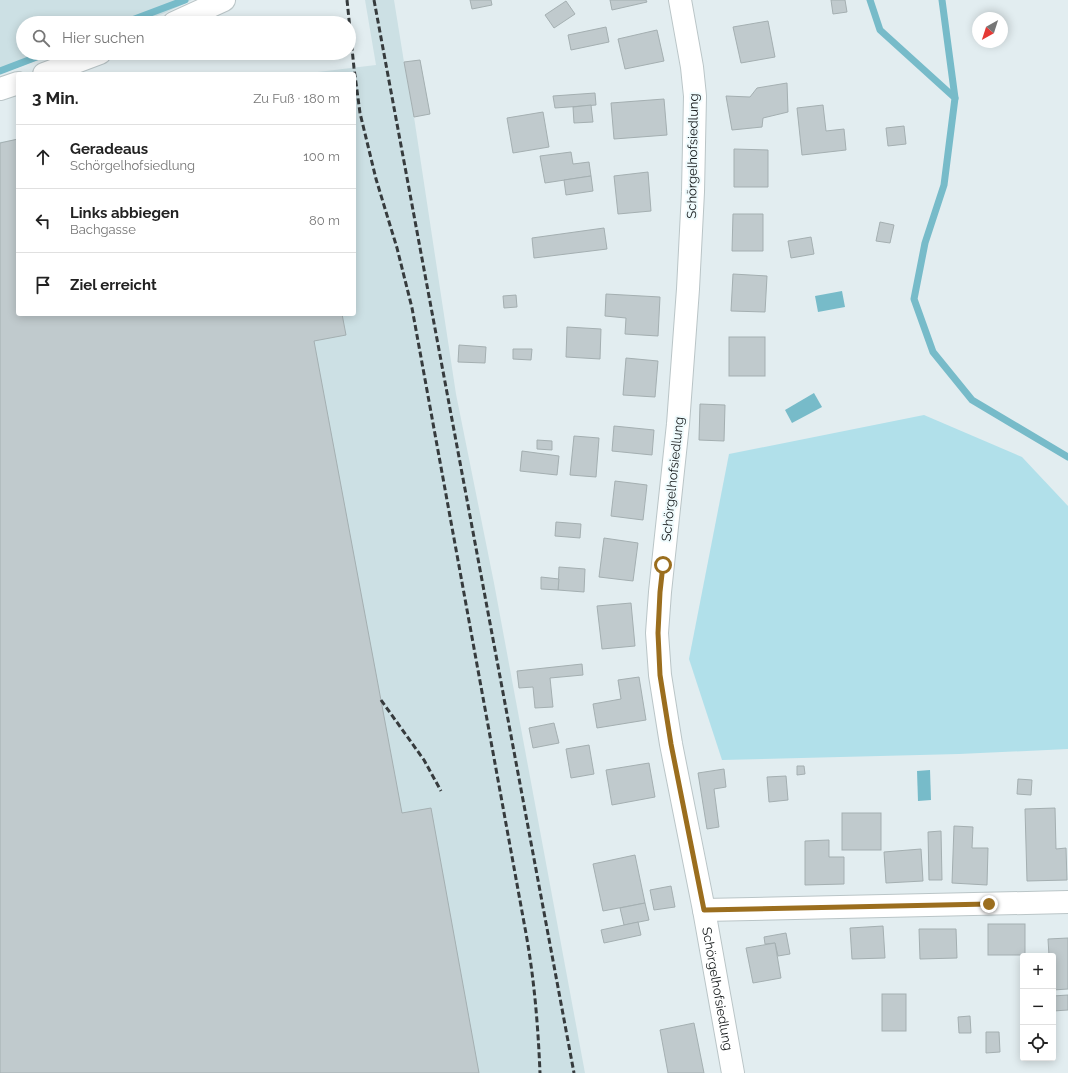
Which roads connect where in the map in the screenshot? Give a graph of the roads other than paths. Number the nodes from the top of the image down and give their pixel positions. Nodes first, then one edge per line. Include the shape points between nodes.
1 (224, 0) edge
2 (680, 0) edge
3 (189, 16) edge
4 (81, 60) edge
5 (49, 72) edge
6 (16, 84) edge
7 (0, 89) edge
8 (1068, 902) edge
9 (704, 910) junction
10 (733, 1073) edge

1 - 3 street
2 - 9 street, Schörgelhofsiedlung via 692,67 694,96 693,192 678,424 658,633 660,675 671,744
4 - 5 street
6 - 7 street
8 - 9 street
9 - 10 street, Schörgelhofsiedlung

